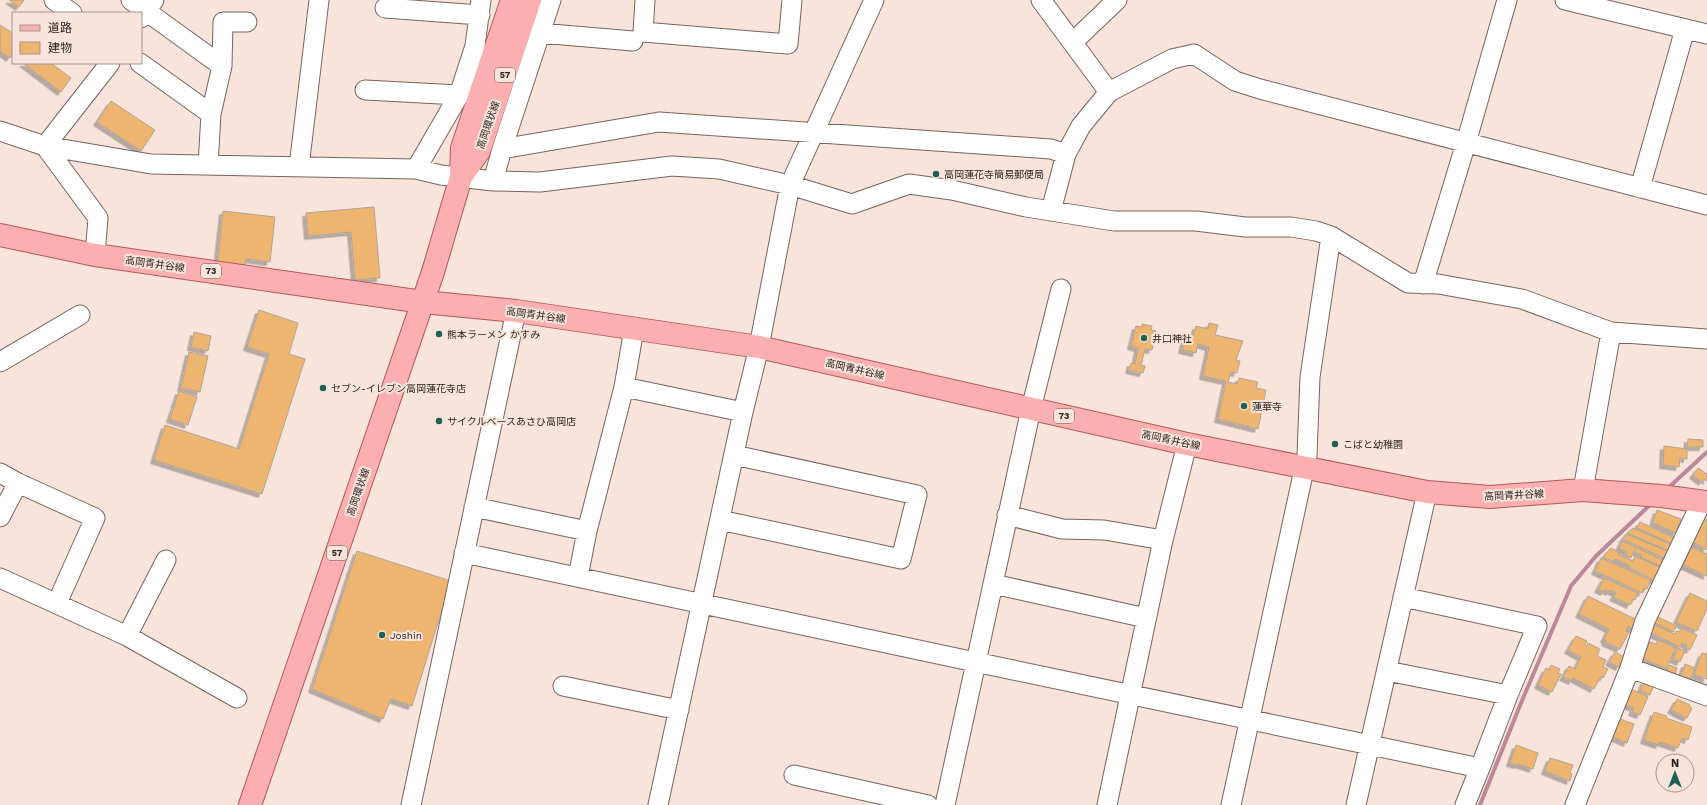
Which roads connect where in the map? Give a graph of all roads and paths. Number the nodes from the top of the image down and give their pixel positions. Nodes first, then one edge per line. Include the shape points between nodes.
1 (54, 0) edge
2 (319, 0) edge
3 (512, 0) edge
4 (530, 0) edge
5 (551, 0) edge
6 (645, 0) edge
7 (792, 0) edge
8 (874, 0) edge
9 (1041, 0) edge
10 (1117, 0) edge
11 (1507, 0) edge
12 (1565, 0) edge
13 (143, 7) edge
14 (480, 7) edge
15 (385, 8) dead end
16 (71, 12) edge
17 (247, 22) dead end
18 (1685, 29) junction
19 (540, 33) junction
20 (1707, 34) edge
21 (633, 41) dead end
22 (1073, 42) junction
23 (109, 64) edge
24 (141, 64) edge
25 (222, 66) junction
26 (365, 90) dead end
27 (1109, 92) junction
28 (459, 95) junction
29 (211, 114) junction
30 (0, 131) edge
31 (814, 133) junction
32 (1466, 143) junction
33 (46, 146) junction
34 (502, 149) junction
35 (471, 150) junction
36 (1066, 154) junction
37 (208, 165) junction
38 (299, 167) junction
39 (416, 169) junction
40 (461, 177) junction
41 (493, 181) junction
42 (790, 185) junction
43 (1640, 188) junction
44 (1707, 205) edge
45 (1051, 211) junction
46 (0, 235) edge
47 (1331, 236) junction
48 (95, 255) junction
49 (1423, 284) junction
50 (1061, 289) dead end
51 (422, 302) junction
52 (516, 311) junction
53 (80, 315) dead end
54 (634, 329) junction
55 (1611, 332) junction
56 (1707, 339) edge
57 (759, 347) junction
58 (0, 362) edge
59 (624, 388) junction
60 (1031, 409) junction
61 (743, 412) junction
62 (1187, 444) junction
63 (734, 455) junction
64 (1305, 468) junction
65 (0, 473) edge
66 (18, 483) junction
67 (1583, 490) junction
68 (1427, 492) junction
69 (1705, 501) edge
70 (474, 507) junction
71 (1007, 515) junction
72 (0, 517) edge
73 (720, 520) junction
74 (587, 532) junction
75 (1163, 540) junction
76 (464, 552) junction
77 (166, 560) dead end
78 (578, 577) junction
79 (0, 578) edge
80 (993, 584) junction
81 (1403, 597) junction
82 (57, 603) junction
83 (702, 604) junction
84 (1146, 618) junction
85 (128, 636) junction
86 (975, 662) junction
87 (1630, 668) junction
88 (1387, 671) junction
89 (563, 686) dead end
90 (1131, 694) junction
91 (1508, 695) junction
92 (1707, 696) edge
93 (237, 698) dead end
94 (679, 710) junction
95 (1250, 720) junction
96 (1369, 745) junction
97 (1480, 768) junction
98 (794, 775) dead end
99 (250, 805) edge
100 (411, 805) edge
101 (658, 805) edge
102 (928, 805) edge
103 (944, 805) edge
104 (1107, 805) edge
105 (1231, 805) edge
106 (1356, 805) edge
107 (1465, 805) edge
108 (1575, 805) edge

1 - 16 street
2 - 38 street
3 - 35 main road, 高岡環状線 / 57
4 - 35 main road, 高岡環状線 / 57
5 - 19 street
6 - 7 street via 643,32 788,44
8 - 31 street
9 - 22 street
10 - 22 street
11 - 32 street
12 - 18 street
13 - 25 street
14 - 15 street
14 - 28 street via 475,46
17 - 25 street via 223,22
18 - 20 street
18 - 43 street
19 - 21 street
19 - 34 street
22 - 27 street
23 - 33 street
24 - 29 street
25 - 29 street
26 - 28 street
27 - 32 street via 1172,59 1194,54 1235,81
27 - 36 street via 1082,126
28 - 39 street
29 - 37 street
30 - 33 street
31 - 34 street via 659,122
31 - 36 street via 1051,149
31 - 42 street
32 - 43 street
32 - 49 street
33 - 37 street via 151,164
33 - 48 street via 98,218
34 - 41 street
35 - 40 main road, 高岡環状線 / 57
36 - 45 street
37 - 38 street
38 - 39 street
39 - 40 street
40 - 41 street
40 - 51 main road, 高岡環状線 / 57
41 - 42 street via 540,182 672,166 720,169
42 - 45 street via 852,204 909,184 952,190
42 - 57 street
43 - 44 street
45 - 47 street via 1114,221 1196,221 1245,227 1291,227
46 - 48 main road, 高岡青井谷線 / 73
47 - 49 street via 1408,283
47 - 64 street via 1310,377
48 - 51 main road, 高岡青井谷線 / 73
49 - 55 street via 1438,284 1522,299
50 - 60 street
51 - 52 main road, 高岡青井谷線 / 73
51 - 99 main road, 高岡環状線 / 57
52 - 54 main road, 高岡青井谷線 / 73
52 - 70 street
53 - 58 street
54 - 57 main road, 高岡青井谷線 / 73
54 - 59 street
55 - 56 street
55 - 67 street
57 - 60 main road, 高岡青井谷線 / 73
57 - 61 street
59 - 61 street
59 - 74 street
60 - 62 main road, 高岡青井谷線 / 73
60 - 71 street
61 - 63 street
62 - 64 main road, 高岡青井谷線 / 73
62 - 75 street
63 - 73 street
63 - 73 street via 917,495 901,560
64 - 68 main road, 高岡青井谷線 / 73
64 - 95 street
65 - 66 street
66 - 72 street
66 - 82 street via 95,518
67 - 68 main road, 高岡青井谷線 / 73 via 1490,497
67 - 69 main road, 高岡青井谷線 / 73
68 - 81 street
69 - 87 street via 1645,621
70 - 74 street
70 - 76 street
71 - 75 street via 1062,529 1104,530
71 - 80 street
73 - 83 street
74 - 78 street
75 - 84 street
76 - 78 street
76 - 100 street
77 - 85 street
78 - 83 street
79 - 82 street
80 - 84 street
80 - 86 street
81 - 88 street
81 - 91 street via 1537,626
82 - 85 street
83 - 86 street
83 - 94 street
84 - 90 street
85 - 93 street
86 - 90 street
86 - 103 street
87 - 92 street
87 - 108 street
88 - 91 street
88 - 96 street
89 - 94 street
90 - 95 street
90 - 104 street
91 - 97 street
94 - 101 street
95 - 96 street
95 - 105 street
96 - 97 street
96 - 106 street
97 - 107 street
98 - 102 street

